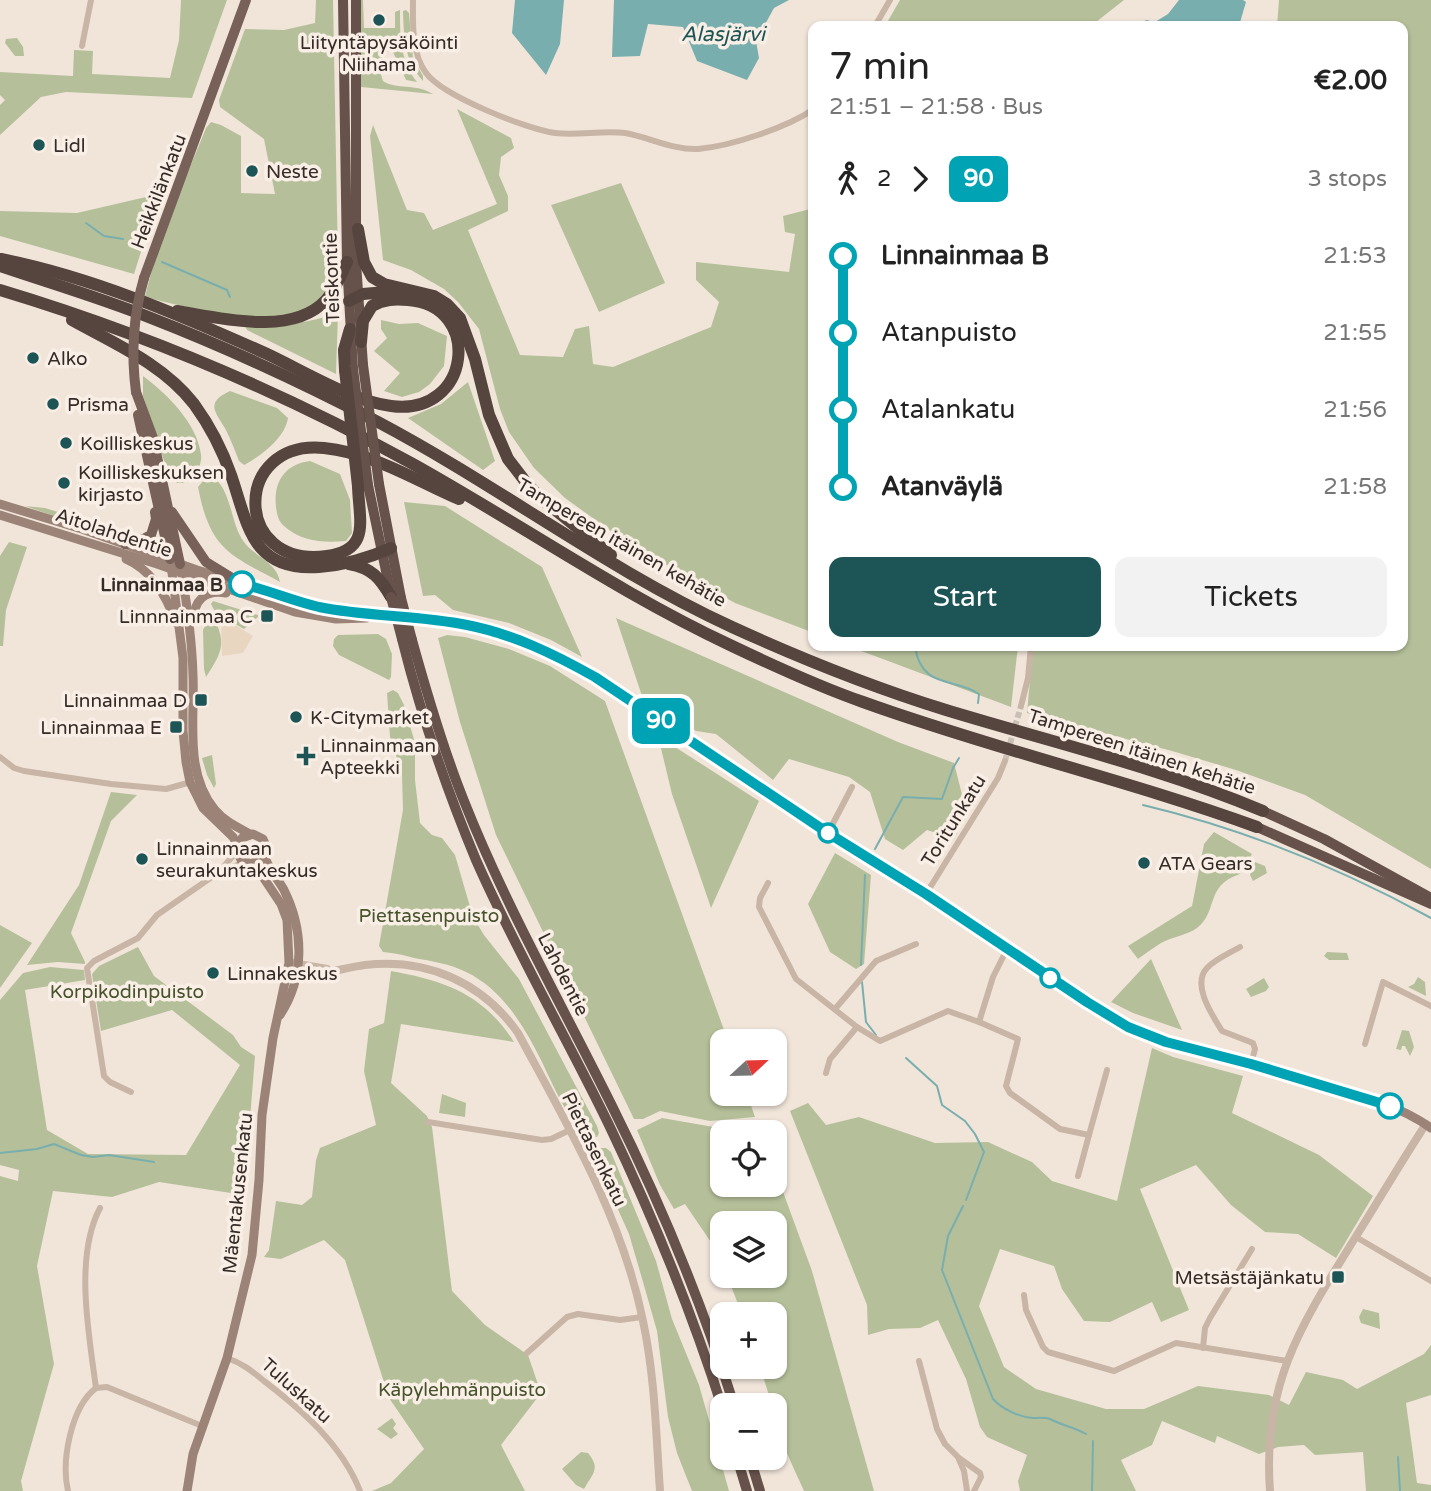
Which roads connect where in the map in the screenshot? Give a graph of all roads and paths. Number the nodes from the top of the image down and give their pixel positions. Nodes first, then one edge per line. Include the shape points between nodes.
1 (91, 0) edge
2 (246, 0) edge
3 (336, 0) edge
4 (343, 0) edge
5 (356, 0) edge
6 (413, 0) edge
7 (890, 0) edge
8 (878, 21) edge
9 (343, 23) junction
10 (82, 46) dead end
11 (808, 112) edge
12 (358, 229) junction
13 (0, 259) edge
14 (347, 262) junction
15 (0, 266) edge
16 (0, 290) edge
17 (408, 290) junction
18 (353, 298) junction
19 (41, 302) junction
20 (155, 307) junction
21 (350, 329) joint
22 (360, 342) junction
23 (354, 368) junction
24 (137, 397) junction
25 (150, 470) junction
26 (368, 485) junction
27 (0, 504) edge
28 (167, 504) junction
29 (0, 515) edge
30 (510, 522) junction
31 (125, 544) junction
32 (103, 547) junction
33 (384, 549) junction
34 (345, 558) junction
35 (176, 566) junction
36 (620, 567) junction
37 (240, 583) junction
38 (245, 596) junction
39 (396, 597) junction
40 (379, 616) junction
41 (407, 640) junction
42 (192, 651) junction
43 (1031, 651) edge
44 (183, 658) junction
45 (1021, 706) tunnel mouth
46 (0, 757) edge
47 (1005, 761) tunnel mouth
48 (195, 780) junction
49 (852, 787) dead end
50 (1263, 811) joint
51 (1258, 827) joint
52 (828, 833) junction
53 (250, 834) junction
54 (237, 848) junction
55 (265, 858) junction
56 (248, 863) junction
57 (219, 872) junction
58 (768, 883) dead end
59 (926, 894) junction
60 (1431, 898) edge
61 (1431, 904) edge
62 (916, 944) dead end
63 (1240, 947) dead end
64 (1007, 949) junction
65 (292, 967) junction
66 (334, 970) junction
67 (299, 974) junction
68 (1431, 1006) edge
69 (835, 1009) junction
70 (279, 1017) junction
71 (979, 1022) junction
72 (857, 1027) junction
73 (1365, 1044) dead end
74 (1251, 1064) junction
75 (1107, 1070) dead end
76 (826, 1073) dead end
77 (131, 1093) dead end
78 (428, 1122) dead end
79 (1429, 1123) edge
80 (570, 1130) junction
81 (1088, 1135) junction
82 (1078, 1176) dead end
83 (100, 1208) dead end
84 (1356, 1237) junction
85 (1252, 1250) dead end
86 (1431, 1281) edge
87 (1024, 1295) dead end
88 (642, 1317) junction
89 (1203, 1348) junction
90 (527, 1353) dead end
91 (228, 1358) junction
92 (919, 1361) dead end
93 (1287, 1361) junction
94 (96, 1388) junction
95 (717, 1393) edge
96 (730, 1393) edge
97 (202, 1426) junction
98 (958, 1457) junction
99 (741, 1470) edge
100 (754, 1470) edge
101 (68, 1491) edge
102 (187, 1491) edge
103 (360, 1491) edge
104 (660, 1491) edge
105 (747, 1491) edge
106 (760, 1491) edge
107 (967, 1491) edge
108 (974, 1491) edge
109 (1270, 1491) edge

1 - 10 street
2 - 24 main road, Heikkilänkatu, bridge via 145,278 134,337
3 - 9 highway
4 - 9 highway, Teiskontie
5 - 12 highway, Teiskontie
6 - 11 street via 415,46 427,75 525,127 558,134 620,133 674,147 701,148 765,131
7 - 8 street
9 - 14 highway, Teiskontie
12 - 17 highway via 372,277
12 - 18 highway, Teiskontie
13 - 20 highway via 52,271
14 - 18 highway, Teiskontie
14 - 20 highway via 334,290 320,306 286,320 248,321
15 - 36 highway, Tampereen itäinen kehätie via 153,319 337,402 439,457
16 - 19 highway, Tampereen itäinen kehätie
17 - 18 highway
17 - 36 highway via 433,296 460,318 489,415 508,459 527,485 606,549
18 - 21 highway, Teiskontie
18 - 22 highway, Teiskontie
19 - 30 highway, Tampereen itäinen kehätie via 216,368 286,400 413,464
19 - 34 highway via 145,360 181,389 218,442 247,527 261,548 289,565 312,567
20 - 22 highway via 391,407 433,400 456,372 459,347 450,324 435,308 414,301 394,299 372,306 363,321
21 - 23 highway via 344,350
22 - 23 highway, Teiskontie
23 - 26 highway, bridge
23 - 26 highway, Teiskontie, bridge
24 - 25 main road, Heikkilänkatu
24 - 28 main road, Heikkilänkatu via 153,438
25 - 31 main road via 154,529 146,539
25 - 35 main road, Heikkilänkatu
26 - 33 highway, Teiskontie
26 - 34 highway via 359,536
27 - 31 main road, Aitolahdentie
28 - 35 main road, Heikkilänkatu
28 - 37 main road via 206,562
29 - 32 main road, Aitolahdentie
30 - 34 highway via 350,453 323,448 290,452 260,479 256,517 277,548 290,554
30 - 51 highway, Tampereen itäinen kehätie via 674,618 825,688
31 - 35 main road, Aitolahdentie
32 - 35 main road, Aitolahdentie
32 - 44 main road via 149,574 172,611
33 - 34 highway
33 - 39 highway, Lahdentie
34 - 39 highway via 379,576
35 - 37 main road, Aitolahdentie
35 - 38 main road, Aitolahdentie
35 - 42 main road
35 - 44 main road
36 - 50 highway, Tampereen itäinen kehätie via 728,625 812,663
37 - 40 main road, Aitolahdentie via 318,606
38 - 40 main road, Aitolahdentie via 315,617
38 - 42 main road via 203,595 194,613
39 - 41 highway, Lahdentie, bridge
40 - 52 main road, Aitolahdentie via 467,625 555,655
41 - 95 highway, Lahdentie via 434,750 477,860 640,1192
41 - 96 highway, Lahdentie via 479,836 636,1157 688,1277
42 - 48 main road
43 - 45 street
44 - 48 main road via 184,737
46 - 48 street via 24,771 111,784 166,789
47 - 59 street, Toritunkatu
48 - 53 main road via 225,820
48 - 54 main road via 203,808 233,837
49 - 52 street
50 - 60 highway, Tampereen itäinen kehätie
51 - 61 highway, Tampereen itäinen kehätie
52 - 59 main road, Aitolahdentie
53 - 54 main road
53 - 55 main road via 263,839
54 - 56 main road
54 - 57 street
55 - 56 main road
55 - 65 main road, Mäentakusenkatu via 294,915
56 - 57 street
56 - 65 main road, Mäentakusenkatu via 281,904
57 - 77 street via 160,913 138,938 88,968 104,1076
58 - 69 street via 759,907 791,970
59 - 64 main road, Aitolahdentie
62 - 69 street via 876,961
63 - 74 street via 1207,968 1201,982 1222,1031 1253,1043
64 - 71 street
64 - 74 main road, Aitolahdentie via 1128,1027 1174,1045
65 - 66 street, Piettasenkatu
65 - 67 main road, Mäentakusenkatu
65 - 70 main road, Mäentakusenkatu
66 - 67 street, Piettasenkatu
66 - 80 street, Piettasenkatu via 381,964 417,966 458,979 480,992 518,1033
67 - 70 main road, Mäentakusenkatu
68 - 73 street via 1383,982
69 - 72 street
70 - 91 main road, Mäentakusenkatu via 262,1115 252,1255
71 - 72 street via 948,1011 880,1041
71 - 81 street via 1018,1039 1006,1086 1010,1093 1060,1129
72 - 76 street via 830,1059
74 - 79 main road, Aitolahdentie via 1357,1094
75 - 81 street
78 - 80 street via 542,1140
79 - 84 street
80 - 88 street, Piettasenkatu via 612,1220
81 - 82 street
83 - 94 street via 92,1224 87,1256 87,1311
84 - 86 street
84 - 93 street via 1311,1308
85 - 89 street via 1205,1328
87 - 89 street via 1026,1310 1044,1347 1056,1356 1114,1371 1170,1344
88 - 90 street via 567,1317
88 - 104 street, Piettasenkatu via 655,1399
89 - 93 street
91 - 97 main road, Mäentakusenkatu
91 - 103 street, Tuluskatu via 245,1365 311,1419 345,1461
92 - 98 street via 937,1429
93 - 109 street via 1270,1431
94 - 97 street via 107,1387
94 - 101 street via 88,1394 73,1427 66,1455
97 - 102 main road, Mäentakusenkatu
98 - 107 street
98 - 108 street via 980,1473
99 - 105 highway
100 - 106 highway

